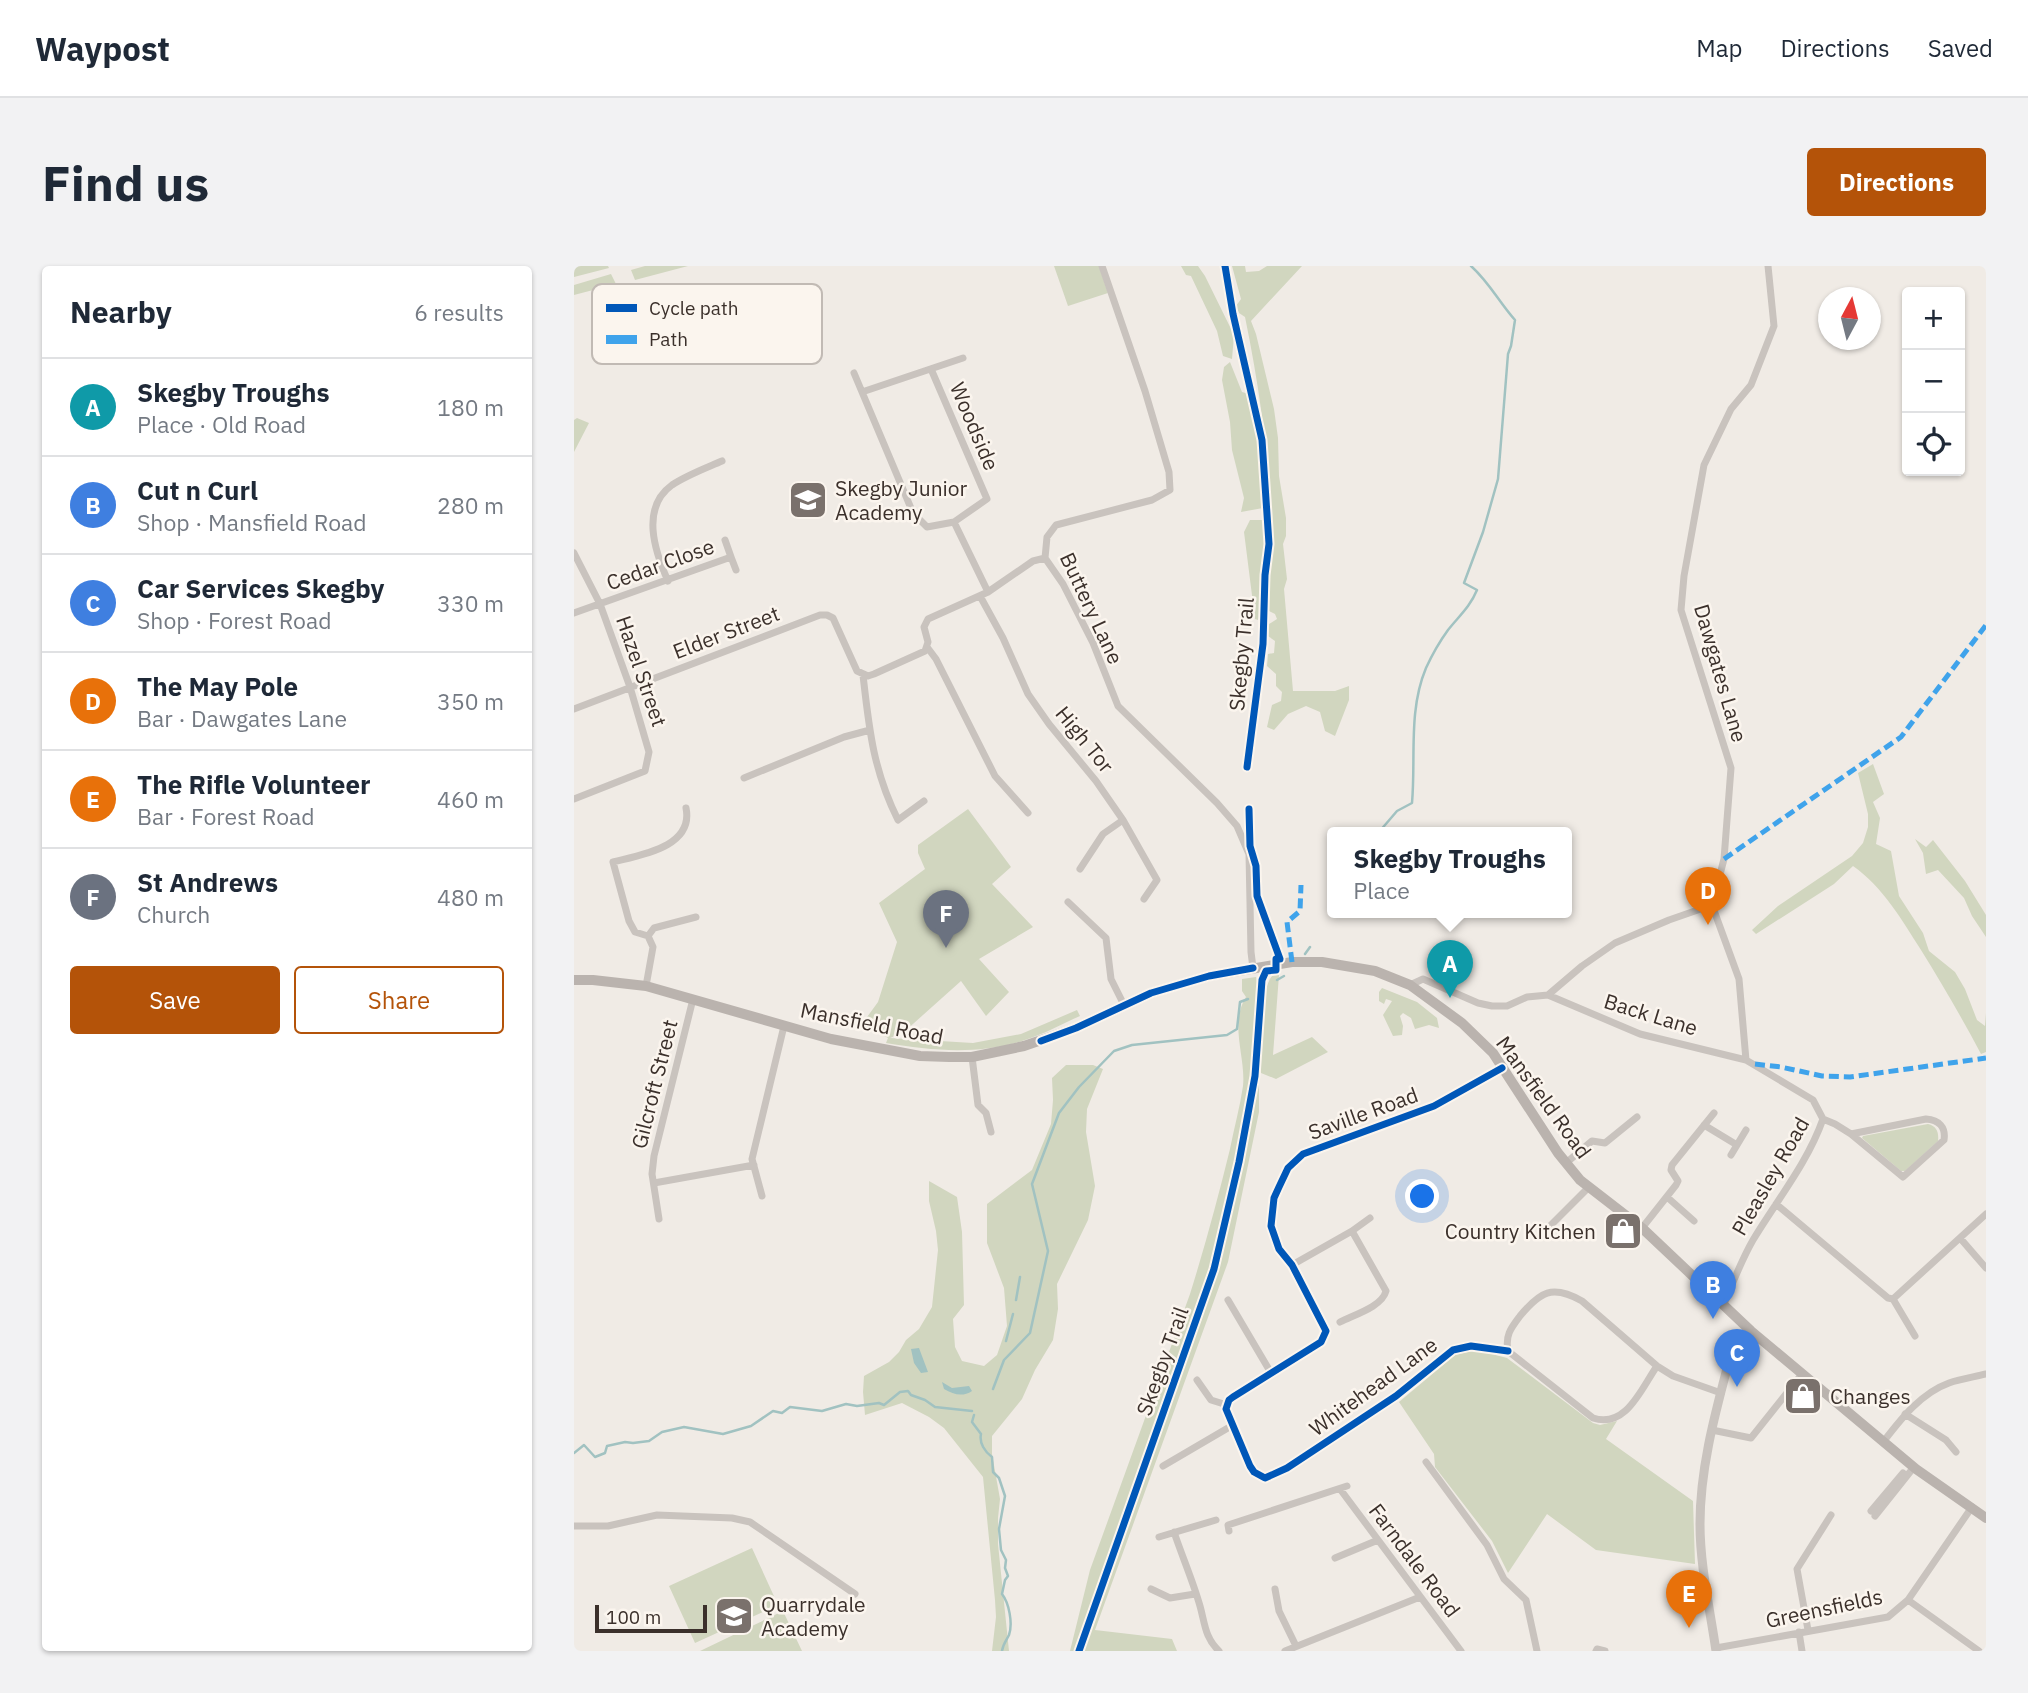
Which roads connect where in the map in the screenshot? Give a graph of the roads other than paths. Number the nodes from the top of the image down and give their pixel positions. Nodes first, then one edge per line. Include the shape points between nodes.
1 (1102, 266) edge
2 (1768, 266) edge
3 (963, 358) dead end
4 (932, 369) junction
5 (855, 373) dead end
6 (862, 392) junction
7 (722, 461) dead end
8 (954, 522) junction
9 (725, 540) dead end
10 (574, 553) edge
11 (731, 557) junction
12 (1045, 558) junction
13 (737, 570) dead end
14 (668, 581) junction
15 (984, 594) junction
16 (600, 604) junction
17 (574, 613) edge
18 (927, 647) junction
19 (863, 675) junction
20 (631, 687) junction
21 (574, 709) edge
22 (870, 730) junction
23 (744, 778) dead end
24 (574, 799) edge
25 (924, 801) dead end
26 (686, 808) dead end
27 (1028, 813) dead end
28 (1123, 820) junction
29 (1080, 869) dead end
30 (1144, 899) dead end
31 (1068, 902) dead end
32 (1712, 905) junction
33 (696, 917) dead end
34 (648, 936) junction
35 (1253, 968) junction
36 (574, 980) edge
37 (1410, 985) junction
38 (646, 986) junction
39 (1548, 995) junction
40 (693, 999) junction
41 (1124, 1005) junction
42 (784, 1026) junction
43 (972, 1056) junction
44 (1746, 1060) junction
45 (1502, 1068) junction
46 (1714, 1113) dead end
47 (1637, 1117) dead end
48 (1823, 1119) junction
49 (1704, 1125) junction
50 (1746, 1130) dead end
51 (990, 1132) dead end
52 (1851, 1134) junction
53 (1737, 1145) junction
54 (1731, 1155) dead end
55 (1566, 1163) junction
56 (754, 1165) junction
57 (654, 1183) junction
58 (1589, 1187) junction
59 (762, 1196) dead end
60 (1667, 1197) junction
61 (1776, 1205) junction
62 (1986, 1214) edge
63 (1370, 1218) dead end
64 (659, 1219) dead end
65 (1694, 1220) dead end
66 (1642, 1228) junction
67 (1352, 1231) junction
68 (1540, 1236) dead end
69 (1960, 1238) junction
70 (1292, 1265) junction
71 (1986, 1268) edge
72 (1893, 1299) junction
73 (1228, 1300) dead end
74 (1724, 1304) junction
75 (1340, 1322) dead end
76 (1751, 1331) junction
77 (1915, 1336) dead end
78 (1508, 1351) junction
79 (1657, 1366) junction
80 (1271, 1373) junction
81 (1802, 1374) junction
82 (1986, 1374) edge
83 (1197, 1380) dead end
84 (1721, 1393) junction
85 (1227, 1405) junction
86 (1905, 1414) junction
87 (1233, 1425) junction
88 (1712, 1430) junction
89 (1884, 1441) junction
90 (1956, 1452) dead end
91 (1426, 1462) dead end
92 (1163, 1466) dead end
93 (1912, 1466) junction
94 (1972, 1507) junction
95 (1873, 1513) dead end
96 (1831, 1515) dead end
97 (1986, 1518) edge
98 (1216, 1520) dead end
99 (574, 1526) edge
100 (1229, 1531) dead end
101 (1174, 1532) junction
102 (1159, 1537) dead end
103 (1378, 1540) junction
104 (1335, 1559) dead end
105 (855, 1594) dead end
106 (1152, 1594) dead end
107 (1195, 1594) junction
108 (1272, 1594) dead end
109 (1420, 1597) junction
110 (1908, 1600) junction
111 (1808, 1630) junction
112 (1799, 1632) junction
113 (1296, 1646) junction
114 (1716, 1649) edge
115 (1219, 1651) edge
116 (1285, 1651) edge
117 (1461, 1651) edge
118 (1537, 1651) edge
119 (1596, 1651) edge
120 (1605, 1651) edge
121 (1802, 1651) edge
122 (1979, 1651) edge

1 - 12 street, Buttery Lane via 1145,391 1170,490 1152,500 1056,525 1047,537
2 - 32 street, Dawgates Lane via 1774,326 1751,385 1731,410 1704,465 1681,610 1731,768 1724,859
3 - 4 street, Woodside
4 - 6 street, Woodside
4 - 8 street, Woodside via 987,499
5 - 6 street
6 - 8 street via 913,513 927,527
7 - 14 street via 670,486 660,499 652,530
8 - 15 street
9 - 11 street, Cedar Close
10 - 16 street, Hazel Street
11 - 13 street, Cedar Close
11 - 14 street, Cedar Close
12 - 15 street via 1033,561
12 - 35 street, Buttery Lane via 1093,643 1118,706 1237,826 1249,854
14 - 16 street, Cedar Close
15 - 18 street via 928,619 924,627
15 - 28 street, High Tor via 1028,694
16 - 17 street, Cedar Close
16 - 20 street, Hazel Street
18 - 19 street via 920,655
18 - 27 street via 995,776
19 - 20 street, Elder Street via 833,618 820,615
19 - 22 street
20 - 21 street, Elder Street
20 - 24 street, Hazel Street via 649,752 645,771
22 - 23 street
22 - 25 street via 873,757 898,820
26 - 34 street via 685,829 673,841 613,862 629,921 635,932
28 - 29 street via 1103,834
28 - 30 street, High Tor via 1157,880
31 - 41 street via 1106,937 1111,979
32 - 39 street via 1615,943
32 - 44 street via 1739,979
33 - 34 street via 654,929
34 - 38 street via 653,947
35 - 37 main road, Mansfield Road via 1322,962 1375,971
35 - 41 main road, Mansfield Road via 1151,992
36 - 38 main road, Mansfield Road
37 - 39 street via 1423,979 1492,1006
37 - 45 main road, Mansfield Road via 1462,1023
38 - 40 main road, Mansfield Road
39 - 44 street, Back Lane via 1640,1034
40 - 42 main road, Mansfield Road
40 - 57 street, Gilcroft Street via 654,1156
41 - 43 main road, Mansfield Road via 1041,1041
42 - 43 main road, Mansfield Road via 920,1056
42 - 56 street
43 - 51 street via 978,1105 986,1113
44 - 48 street, Pleasley Road via 1813,1100
45 - 55 main road, Mansfield Road
45 - 70 street, Saville Road via 1434,1106 1303,1154 1295,1161 1274,1198 1271,1227 1279,1249
46 - 49 street
47 - 55 street via 1605,1143 1592,1141
48 - 52 street
48 - 61 street, Pleasley Road
49 - 53 street
49 - 60 street via 1672,1165 1678,1181
50 - 53 street
52 - 52 street via 1903,1177 1941,1145 1945,1135 1940,1124 1926,1119
53 - 54 street
55 - 58 main road, Mansfield Road
56 - 57 street
56 - 59 street
57 - 64 street, Gilcroft Street
58 - 66 main road, Mansfield Road
58 - 68 street
60 - 65 street
60 - 66 street
61 - 72 street
61 - 74 street, Pleasley Road via 1739,1265
62 - 69 street
63 - 67 street
66 - 74 main road, Mansfield Road
67 - 70 street
67 - 75 street via 1386,1291 1379,1302
69 - 71 street
69 - 72 street
70 - 80 street, Saville Road via 1326,1331 1321,1342
72 - 77 street
73 - 80 street
74 - 76 main road, Mansfield Road
76 - 81 main road, Mansfield Road
76 - 84 street via 1729,1361
78 - 79 street via 1593,1418 1604,1421 1626,1413
78 - 79 street via 1508,1332 1535,1298 1562,1292 1582,1301
78 - 87 street, Whitehead Lane via 1471,1346 1453,1350 1396,1396 1265,1478 1250,1466
79 - 84 street
80 - 85 street, Saville Road
81 - 88 street via 1751,1438
81 - 89 main road, Mansfield Road
82 - 86 street via 1946,1384
83 - 85 street via 1212,1400
84 - 88 street
85 - 87 street
86 - 89 street
86 - 90 street via 1946,1440
87 - 92 street
88 - 114 street via 1702,1478 1700,1524
89 - 93 main road, Mansfield Road
91 - 118 street via 1487,1545 1504,1579 1526,1600
93 - 94 main road, Mansfield Road
93 - 95 street
94 - 97 main road, Mansfield Road
94 - 110 street, Greensfields
96 - 111 street via 1797,1569
98 - 101 street
99 - 105 street via 608,1526 657,1515 751,1522
100 - 103 street, Farndale Road via 1227,1525 1344,1488
101 - 102 street
101 - 107 street
103 - 104 street
103 - 109 street, Farndale Road
106 - 107 street via 1170,1598
107 - 115 street via 1204,1629
108 - 113 street
109 - 113 street
109 - 117 street, Farndale Road
110 - 111 street, Greensfields via 1888,1617
110 - 122 street
111 - 112 street, Greensfields
112 - 114 street, Greensfields
112 - 121 street
113 - 116 street
119 - 120 street

